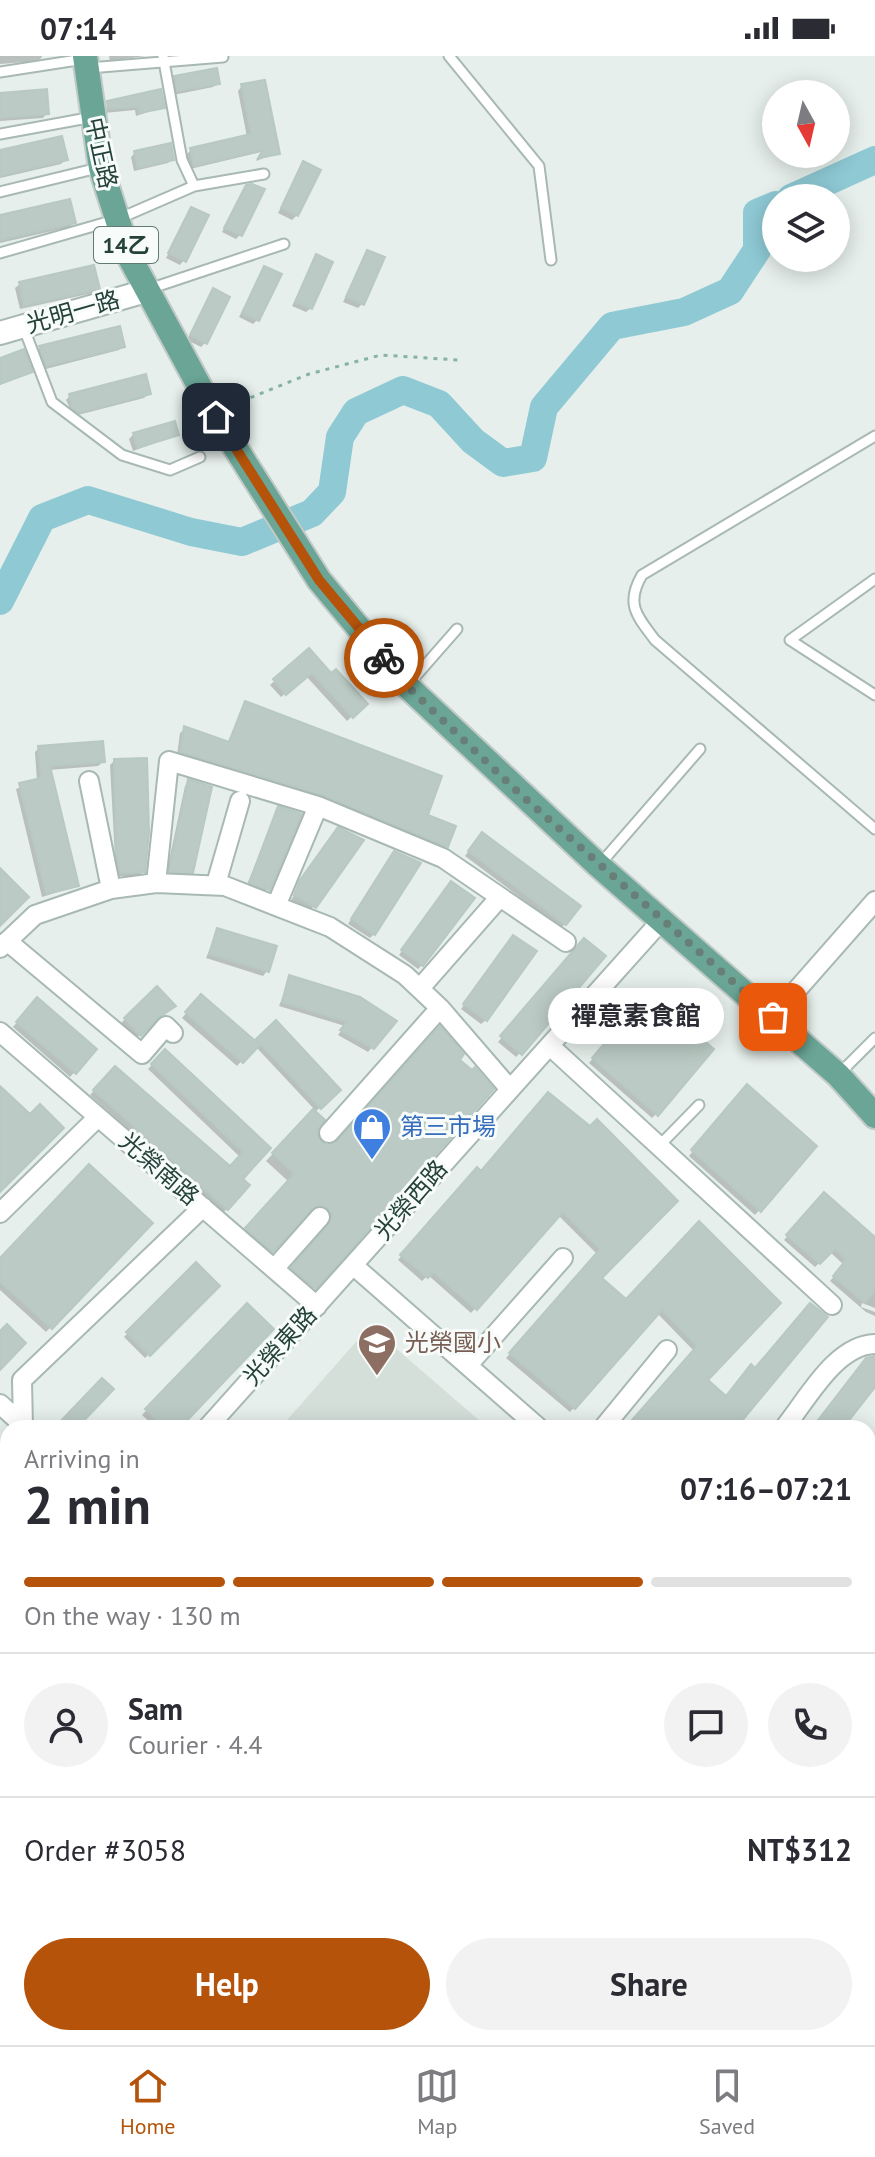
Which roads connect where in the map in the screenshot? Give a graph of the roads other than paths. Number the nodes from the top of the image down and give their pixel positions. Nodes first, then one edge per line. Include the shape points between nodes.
1 (449, 56) edge
2 (223, 57) edge
3 (163, 59) edge
4 (85, 61) edge
5 (0, 72) edge
6 (93, 117) junction
7 (0, 134) edge
8 (101, 168) junction
9 (264, 174) dead end
10 (194, 186) junction
11 (0, 192) edge
12 (118, 219) junction
13 (284, 244) dead end
14 (0, 253) edge
15 (551, 260) dead end
16 (146, 291) junction
17 (23, 326) junction
18 (0, 333) edge
19 (875, 437) edge
20 (200, 457) dead end
21 (875, 579) edge
22 (457, 629) dead end
23 (407, 686) junction
24 (875, 695) edge
25 (700, 749) dead end
26 (89, 781) dead end
27 (240, 801) dead end
28 (318, 806) junction
29 (875, 829) edge
30 (598, 865) junction
31 (156, 883) junction
32 (216, 884) junction
33 (111, 889) junction
34 (500, 897) junction
35 (875, 901) edge
36 (276, 906) junction
37 (661, 921) junction
38 (566, 942) dead end
39 (3, 945) edge
40 (421, 987) junction
41 (440, 1008) junction
42 (773, 1017) junction
43 (173, 1033) dead end
44 (1, 1036) edge
45 (875, 1038) edge
46 (550, 1046) junction
47 (838, 1075) junction
48 (509, 1088) junction
49 (699, 1105) dead end
50 (875, 1116) edge
51 (98, 1117) junction
52 (329, 1133) dead end
53 (659, 1146) junction
54 (203, 1207) junction
55 (0, 1213) edge
56 (320, 1217) dead end
57 (563, 1258) dead end
58 (354, 1266) junction
59 (274, 1269) junction
60 (832, 1305) dead end
61 (317, 1306) junction
62 (875, 1344) edge
63 (667, 1350) dead end
64 (469, 1364) junction
65 (0, 1404) edge
66 (17, 1420) edge
67 (23, 1420) edge
68 (214, 1420) edge
69 (530, 1420) edge
70 (610, 1420) edge
71 (791, 1420) edge

1 - 15 lane via 539,166
2 - 3 lane
3 - 4 lane
3 - 10 lane via 182,160
4 - 5 lane
4 - 6 main road, 中正路 / 14乙
6 - 7 lane
6 - 8 main road, 中正路 / 14乙
8 - 11 lane
8 - 12 main road, 中正路 / 14乙
9 - 10 lane
10 - 12 lane
12 - 14 lane
12 - 16 main road, 中正路 / 14乙
13 - 16 lane
16 - 17 street, 光明一路
16 - 23 main road, 中正路 / 14乙 via 215,415 319,580
17 - 18 street, 光明一路
17 - 20 lane via 52,402 122,455 170,470
19 - 29 lane via 642,575 633,591 636,615 655,640
21 - 24 lane via 790,640
22 - 23 lane
23 - 30 main road, 14乙
25 - 30 lane
26 - 33 street
27 - 32 street
28 - 31 street via 169,761
28 - 34 street via 443,858
28 - 36 street
30 - 37 main road, 14乙
31 - 32 street
31 - 33 street
32 - 36 street
33 - 39 street via 35,915
34 - 38 street
34 - 40 street
35 - 42 street
36 - 40 street via 330,927
37 - 42 main road, 14乙
37 - 46 street, 光榮西路
39 - 43 street via 142,1054 166,1026
40 - 41 street
41 - 48 street
41 - 52 street
42 - 47 main road, 14乙
44 - 51 street, 光榮南路
45 - 47 lane
46 - 48 street, 光榮西路
46 - 53 street
47 - 50 main road, 14乙
48 - 58 street, 光榮西路
49 - 53 lane
51 - 54 street, 光榮南路
51 - 55 street
53 - 60 street
54 - 59 street, 光榮南路
54 - 67 street via 22,1380
56 - 59 street
57 - 64 street
58 - 61 street, 光榮東路
58 - 64 street
59 - 61 street, 光榮南路
61 - 68 street, 光榮東路
62 - 71 street via 846,1352
63 - 70 street
64 - 69 street
65 - 66 street

